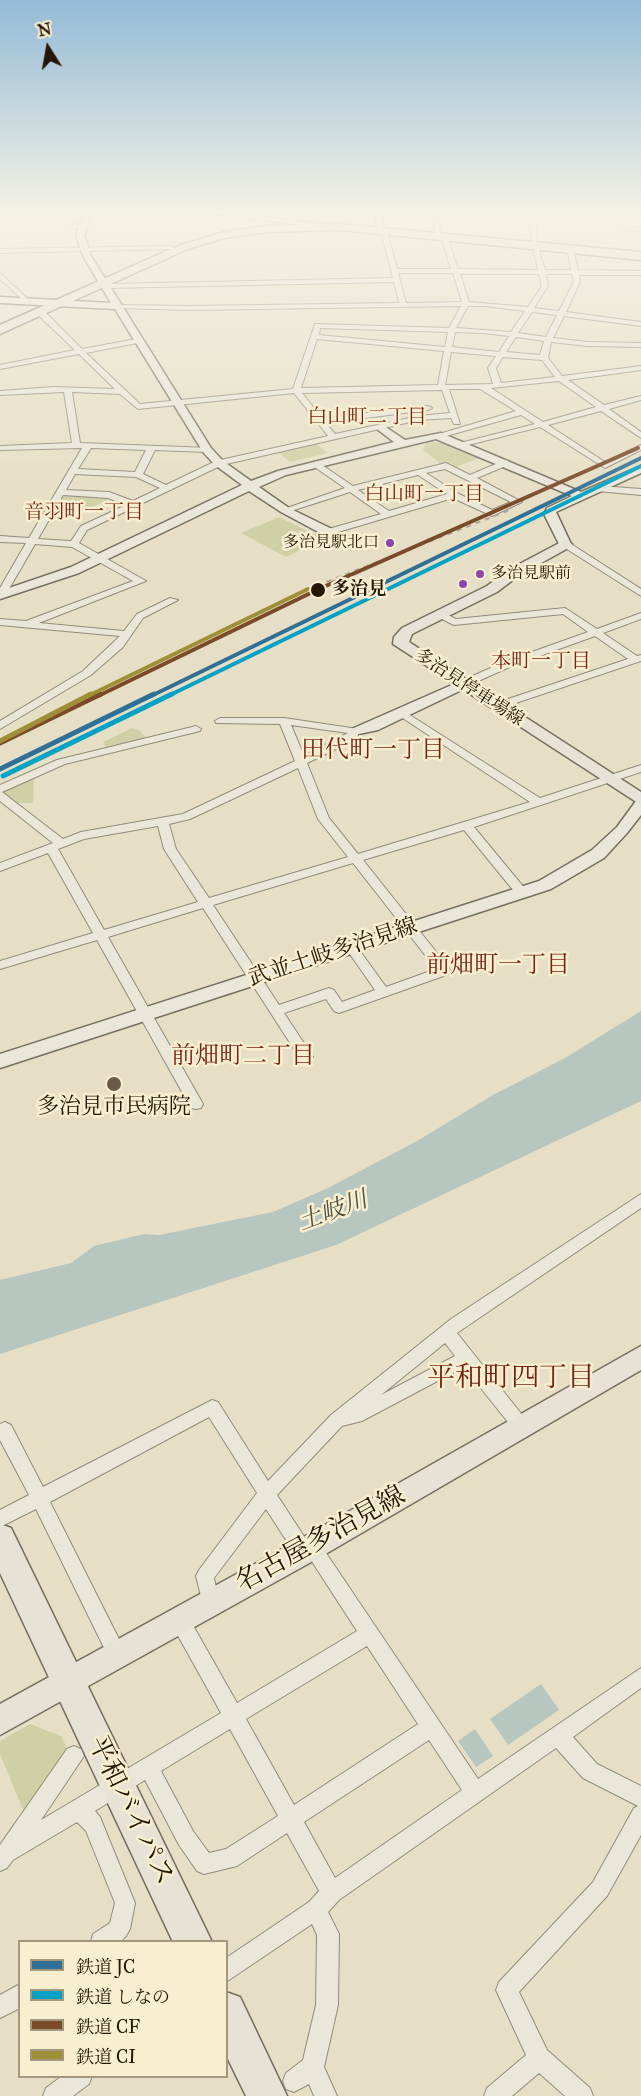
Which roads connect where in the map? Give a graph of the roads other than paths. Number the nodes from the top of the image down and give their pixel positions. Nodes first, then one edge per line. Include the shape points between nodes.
1 (530, 309) edge
2 (37, 310) edge
3 (43, 310) edge
4 (120, 310) edge
5 (322, 310) edge
6 (463, 310) edge
7 (537, 310) edge
8 (564, 310) edge
9 (40, 312) junction
10 (562, 313) junction
11 (641, 324) edge
12 (0, 325) edge
13 (318, 326) junction
14 (373, 328) junction
15 (0, 330) edge
16 (452, 330) junction
17 (513, 335) junction
18 (314, 337) junction
19 (549, 339) junction
20 (139, 340) junction
21 (372, 342) junction
22 (641, 345) edge
23 (448, 349) junction
24 (81, 351) junction
25 (501, 354) junction
26 (544, 358) junction
27 (0, 367) edge
28 (641, 368) edge
29 (631, 370) junction
30 (562, 379) junction
31 (641, 380) edge
32 (483, 387) junction
33 (498, 387) junction
34 (443, 388) junction
35 (68, 390) junction
36 (296, 391) junction
37 (0, 393) edge
38 (123, 393) junction
39 (641, 398) edge
40 (178, 402) junction
41 (603, 408) junction
42 (453, 411) junction
43 (522, 412) junction
44 (320, 422) junction
45 (541, 424) junction
46 (381, 427) junction
47 (461, 429) junction
48 (639, 432) edge
49 (442, 436) junction
50 (333, 437) junction
51 (402, 443) junction
52 (463, 445) junction
53 (76, 446) junction
54 (88, 446) junction
55 (152, 447) junction
56 (641, 447) edge
57 (0, 448) edge
58 (207, 450) junction
59 (219, 463) junction
60 (505, 463) junction
61 (316, 464) junction
62 (641, 468) edge
63 (73, 471) junction
64 (418, 472) junction
65 (138, 475) junction
66 (470, 478) junction
67 (250, 486) junction
68 (166, 488) junction
69 (352, 489) junction
70 (600, 489) junction
71 (60, 492) junction
72 (641, 492) edge
73 (454, 495) junction
74 (583, 497) junction
75 (132, 504) junction
76 (285, 510) junction
77 (388, 514) junction
78 (328, 532) joint
79 (0, 539) edge
80 (31, 541) junction
81 (74, 544) junction
82 (565, 544) junction
83 (100, 558) junction
84 (641, 593) edge
85 (0, 595) edge
86 (173, 600) dead end
87 (441, 615) junction
88 (641, 616) edge
89 (0, 622) edge
90 (27, 624) junction
91 (596, 633) junction
92 (127, 634) junction
93 (639, 660) edge
94 (463, 684) junction
95 (497, 706) junction
96 (402, 713) junction
97 (220, 721) dead end
98 (284, 721) junction
99 (0, 726) edge
100 (196, 729) dead end
101 (354, 731) junction
102 (302, 763) junction
103 (641, 768) edge
104 (608, 778) junction
105 (0, 789) edge
106 (0, 795) edge
107 (641, 802) edge
108 (540, 803) junction
109 (163, 821) junction
110 (467, 826) junction
111 (56, 845) junction
112 (356, 859) junction
113 (0, 867) edge
114 (522, 893) junction
115 (207, 905) junction
116 (411, 928) junction
117 (102, 935) junction
118 (351, 947) junction
119 (0, 964) edge
120 (255, 978) junction
121 (383, 993) junction
122 (276, 1011) junction
123 (146, 1014) junction
124 (306, 1057) dead end
125 (0, 1061) edge
126 (196, 1104) dead end
127 (641, 1200) edge
128 (447, 1333) junction
129 (641, 1357) edge
130 (466, 1358) junction
131 (337, 1420) junction
132 (521, 1426) junction
133 (0, 1432) edge
134 (267, 1494) junction
135 (40, 1498) junction
136 (0, 1519) edge
137 (0, 1539) edge
138 (307, 1549) junction
139 (210, 1602) junction
140 (179, 1619) junction
141 (369, 1634) junction
142 (117, 1653) junction
143 (641, 1677) edge
144 (66, 1681) junction
145 (232, 1717) junction
146 (0, 1720) edge
147 (431, 1727) junction
148 (559, 1736) junction
149 (74, 1756) dead end
150 (149, 1768) junction
151 (119, 1786) junction
152 (475, 1792) junction
153 (641, 1797) edge
154 (80, 1809) junction
155 (641, 1815) edge
156 (289, 1820) junction
157 (3, 1857) edge
158 (332, 1893) junction
159 (316, 1909) junction
160 (102, 1940) edge
161 (194, 1940) edge
162 (228, 1970) edge
163 (18, 1996) edge
164 (0, 2007) edge
165 (228, 2014) edge
166 (539, 2058) junction
167 (313, 2067) junction
168 (78, 2078) edge
169 (280, 2089) edge
170 (54, 2096) edge
171 (326, 2096) edge
172 (495, 2096) edge
173 (582, 2096) edge

1 - 17 street
2 - 12 highway
3 - 9 highway
4 - 20 street
5 - 13 street
6 - 16 street
7 - 10 street
8 - 10 street
9 - 15 highway
9 - 24 street
10 - 11 street
10 - 19 street
13 - 14 street
13 - 18 street
14 - 16 street
14 - 21 street
16 - 17 street
16 - 23 street
17 - 19 street
17 - 25 street
18 - 21 street
18 - 36 street
19 - 22 street
19 - 26 street
20 - 24 street
20 - 40 street
21 - 23 street
23 - 25 street
23 - 34 street
24 - 27 street
24 - 38 street
25 - 26 street
25 - 33 street via 492,368
26 - 30 street
28 - 29 street
29 - 30 street
29 - 31 street
30 - 33 street
30 - 41 street
32 - 33 street
32 - 34 street
32 - 43 street
34 - 36 street
34 - 42 street
35 - 37 street
35 - 38 street
35 - 53 street
36 - 40 street
36 - 44 street
38 - 40 street via 138,407
39 - 41 street
40 - 58 street
41 - 45 street
41 - 48 street
42 - 44 street
42 - 46 street
42 - 47 street
43 - 45 street
43 - 47 street
44 - 50 street
45 - 52 street
45 - 56 street via 605,465
46 - 50 street
46 - 51 street
47 - 49 street
49 - 51 street
49 - 52 street
50 - 59 street
51 - 61 street
52 - 60 street
53 - 54 street
53 - 57 street
54 - 55 street
54 - 63 street
55 - 58 street
55 - 65 street
58 - 59 street
59 - 67 street
59 - 68 street
60 - 66 street
60 - 74 street
61 - 67 street
61 - 69 street
62 - 70 street
63 - 65 street
63 - 71 street
64 - 66 street via 446,466
64 - 69 street
64 - 73 street
65 - 68 street
66 - 73 street via 518,502 492,513
67 - 76 street
67 - 83 street
68 - 75 street
69 - 76 street
69 - 77 street
70 - 72 street
70 - 74 street
71 - 75 street via 109,495
71 - 80 street
73 - 77 street
74 - 82 street via 551,510
75 - 81 street via 84,528
76 - 78 street
77 - 78 street
79 - 80 street
80 - 81 street
80 - 85 street
81 - 83 street
82 - 84 street
82 - 87 main road, 多治見停車場線
83 - 85 street
83 - 90 street via 141,581
86 - 92 street via 140,616
87 - 91 street via 454,622 565,610
87 - 94 main road, 多治見停車場線 via 407,631 401,644
88 - 91 street
89 - 90 street
90 - 92 street
91 - 93 street
91 - 94 street
92 - 99 street via 79,678
93 - 95 street
94 - 95 main road, 多治見停車場線
94 - 96 street
95 - 104 main road, 多治見停車場線
96 - 101 street via 373,728
96 - 108 street
97 - 98 street
98 - 101 street
98 - 102 street
100 - 105 street via 61,762
101 - 102 street via 353,737 344,743
102 - 109 street via 199,812
102 - 112 street via 324,819
103 - 104 street
104 - 107 main road, 多治見停車場線
104 - 108 street
106 - 111 street
107 - 114 street, 武並土岐多治見線 via 622,830 598,854 545,885
108 - 110 street
109 - 111 street via 81,836
109 - 115 street via 170,849
110 - 112 street
110 - 114 street
111 - 113 street
111 - 117 street
112 - 115 street
112 - 116 street
114 - 116 street, 武並土岐多治見線
115 - 117 street
115 - 120 street
116 - 118 street, 武並土岐多治見線
116 - 121 street via 444,971
117 - 119 street
117 - 123 street
118 - 120 street, 武並土岐多治見線
118 - 121 street
120 - 122 street
120 - 123 street, 武並土岐多治見線
121 - 122 street via 339,1008 329,993
122 - 124 street
123 - 125 street, 武並土岐多治見線
123 - 126 street
127 - 128 street
128 - 130 street
128 - 131 street
129 - 132 main road, 名古屋多治見線
130 - 131 street via 356,1416
130 - 132 street
131 - 134 street
132 - 138 main road, 名古屋多治見線
133 - 135 street via 5,1430
134 - 135 street via 212,1407
134 - 138 street
134 - 139 street via 205,1576
135 - 136 street
135 - 142 street
137 - 144 highway, 平和バイパス
138 - 139 main road, 名古屋多治見線
138 - 141 street
139 - 140 main road, 名古屋多治見線
140 - 142 main road, 名古屋多治見線
140 - 145 street
141 - 145 street
141 - 147 street
142 - 144 main road, 名古屋多治見線
143 - 148 street
144 - 146 main road, 名古屋多治見線
144 - 151 highway, 平和バイパス
145 - 150 street
145 - 156 street
147 - 152 street
147 - 156 street
148 - 152 street
148 - 153 street via 590,1771
149 - 157 street
150 - 151 street
150 - 156 street via 204,1864 230,1859
151 - 154 street
151 - 161 highway, 平和バイパス
152 - 158 street
154 - 157 street
154 - 160 street via 93,1824 125,1903 119,1929
155 - 166 street via 600,1889 507,1990
156 - 158 street
158 - 159 street
159 - 162 street
159 - 167 street via 328,1934 327,2006
163 - 164 street
165 - 169 highway
166 - 172 street
166 - 173 street
167 - 169 street
167 - 171 street
168 - 170 street

